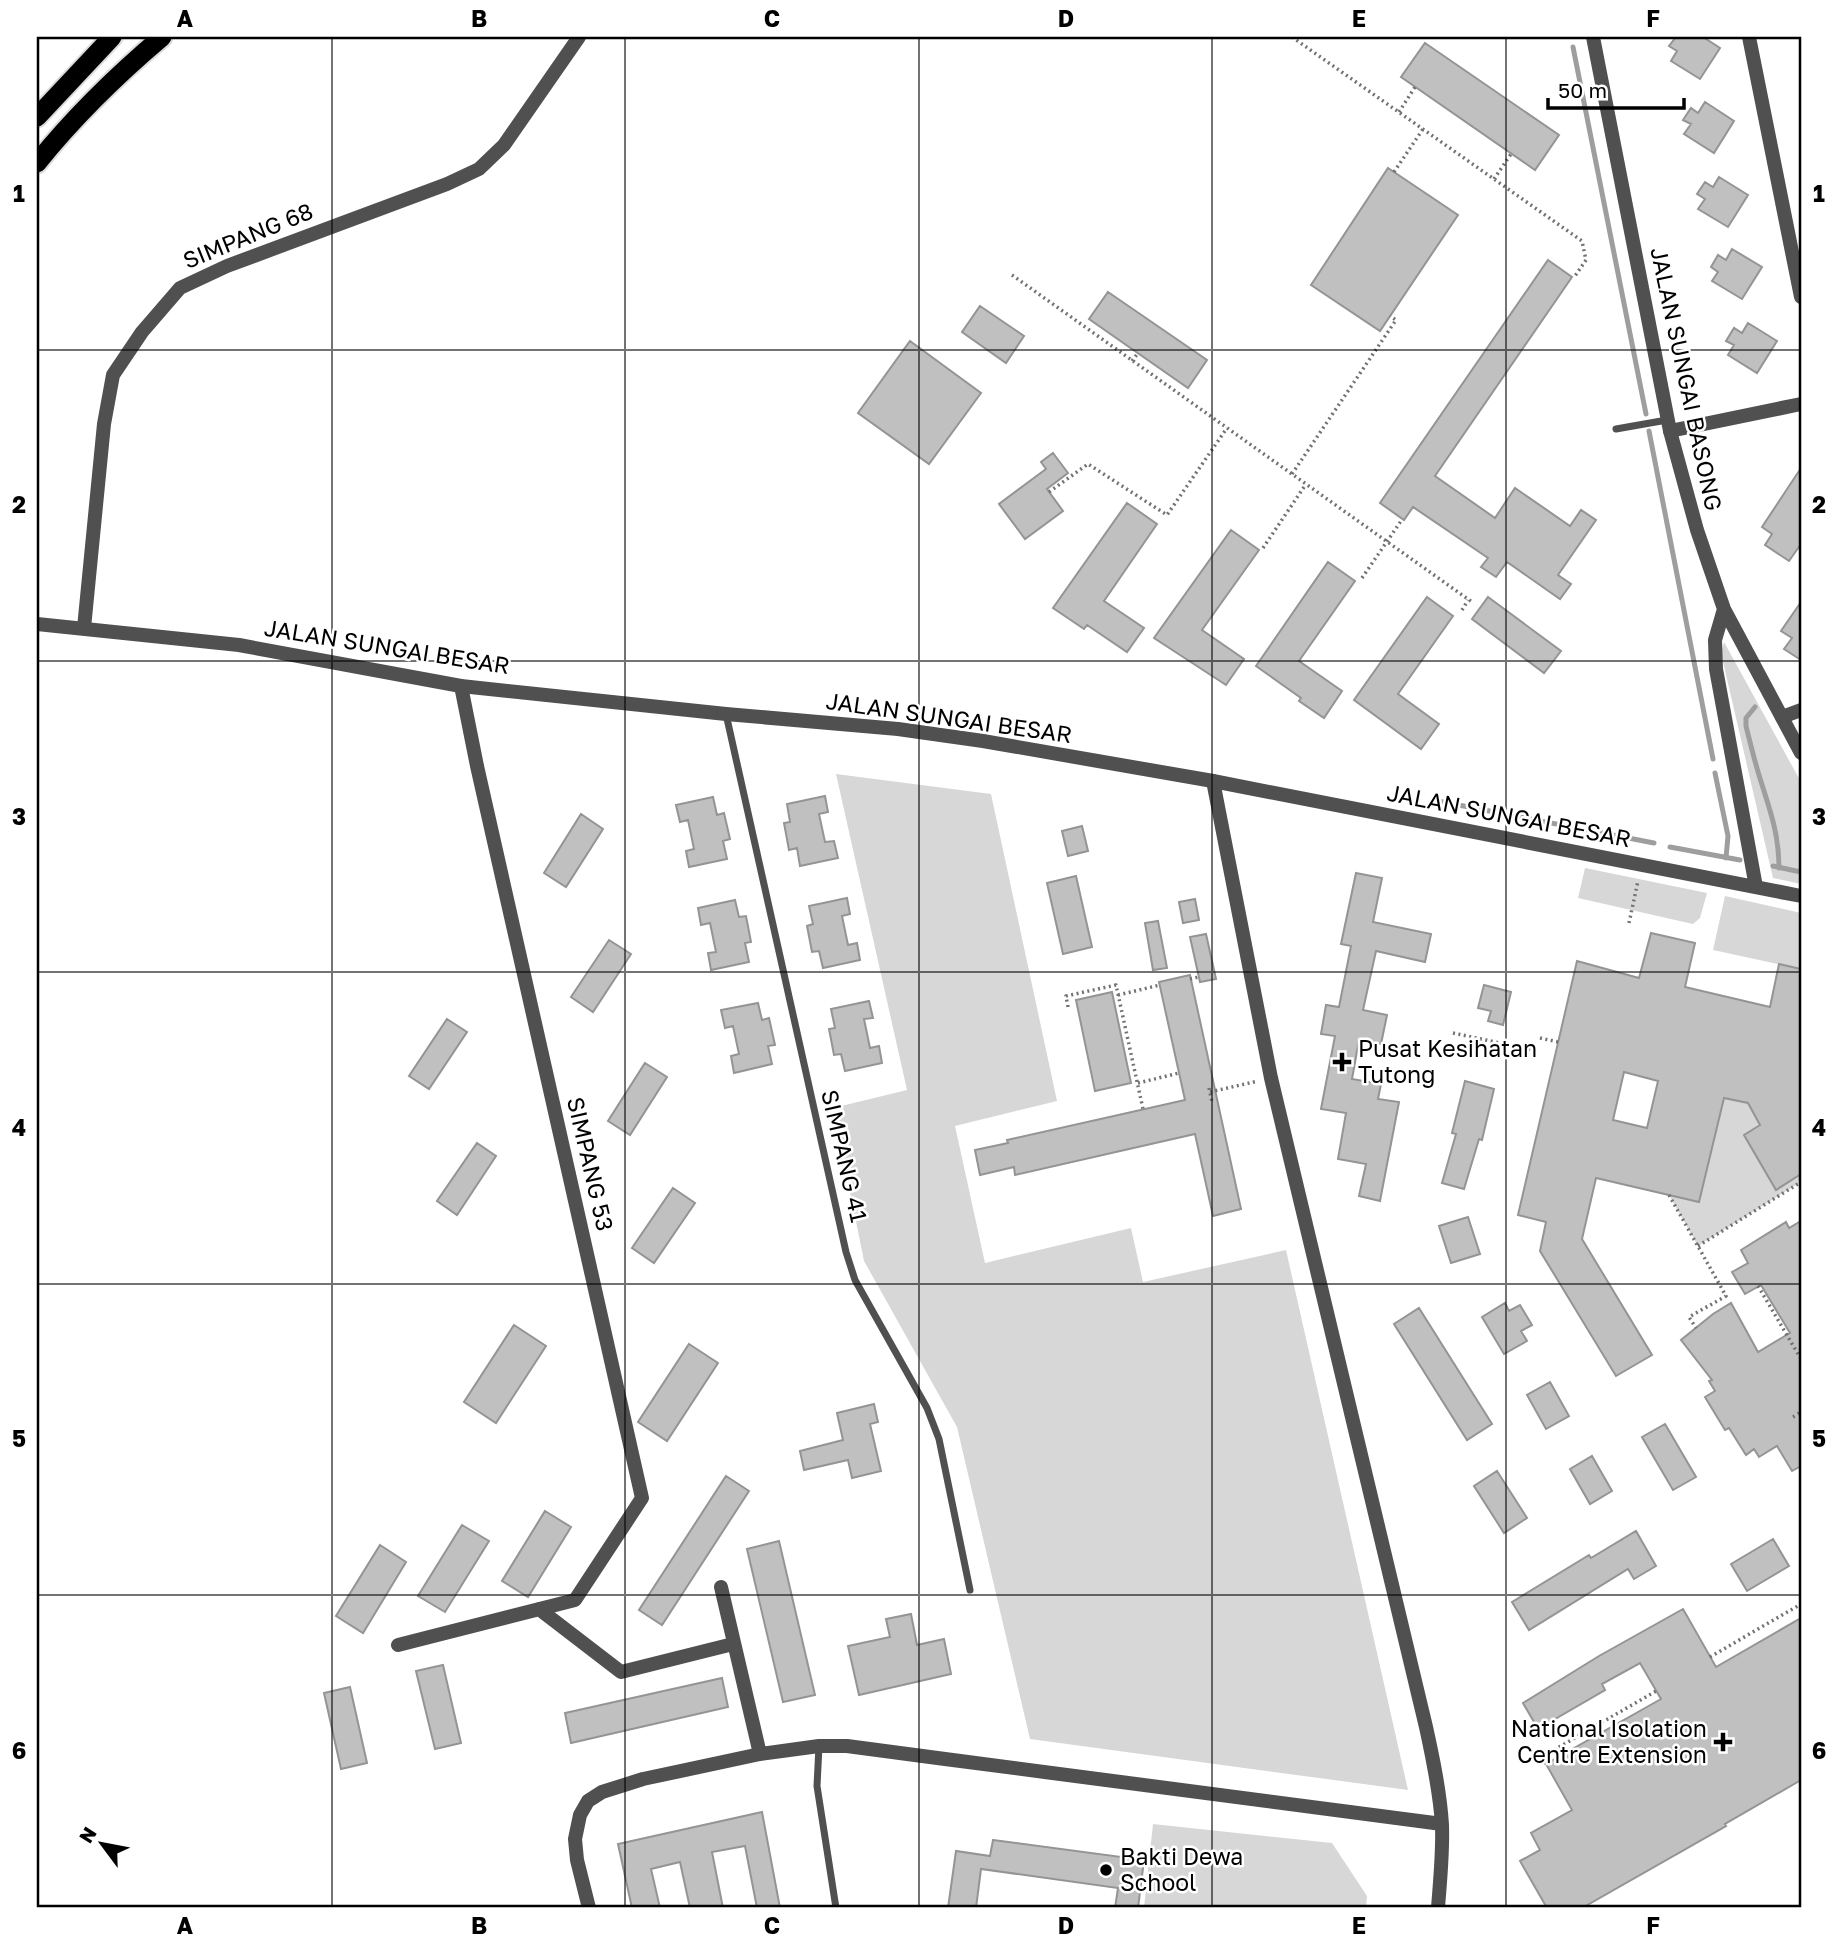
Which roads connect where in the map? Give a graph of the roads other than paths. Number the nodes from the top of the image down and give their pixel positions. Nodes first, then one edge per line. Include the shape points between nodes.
1 (112, 37) edge
2 (162, 37) edge
3 (579, 37) edge
4 (1593, 37) edge
5 (1749, 37) edge
6 (37, 117) edge
7 (37, 163) edge
8 (1801, 297) edge
9 (1801, 404) edge
10 (1668, 425) junction
11 (1616, 429) dead end
12 (1724, 609) junction
13 (37, 616) edge
14 (37, 624) edge
15 (84, 628) junction
16 (461, 686) junction
17 (1801, 710) edge
18 (726, 714) junction
19 (1782, 717) junction
20 (1801, 753) edge
21 (1213, 781) junction
22 (1756, 887) junction
23 (1801, 896) edge
24 (721, 1587) dead end
25 (970, 1590) dead end
26 (540, 1609) junction
27 (733, 1644) junction
28 (398, 1645) dead end
29 (819, 1746) junction
30 (760, 1754) junction
31 (1442, 1824) junction
32 (589, 1908) edge
33 (836, 1908) edge
34 (1438, 1908) edge

1 - 6 highway
2 - 7 highway via 127,66
3 - 15 street, SIMPANG 68 via 504,145 479,169 180,288 142,332 113,375
4 - 10 street, JALAN SUNGAI BASONG
5 - 8 street
9 - 10 street
10 - 11 lane
10 - 12 street, JALAN SUNGAI BASONG
12 - 19 street, JALAN SUNGAI BASONG
12 - 22 street via 1715,640 1716,669
13 - 15 street, JALAN SUNGAI BESAR
14 - 15 street, JALAN SUNGAI BESAR
15 - 16 street, JALAN SUNGAI BESAR via 239,645
16 - 18 street, JALAN SUNGAI BESAR
16 - 26 street, SIMPANG 53 via 642,1498 575,1600
17 - 19 street
18 - 21 street, JALAN SUNGAI BESAR via 983,741
18 - 25 lane, SIMPANG 41 via 846,1252 855,1280 927,1408 939,1439
19 - 20 street, JALAN SUNGAI BASONG
21 - 22 street, JALAN SUNGAI BESAR
21 - 31 street via 1270,1078 1426,1727
22 - 23 street, JALAN SUNGAI BESAR
24 - 27 street
26 - 27 street via 621,1672
26 - 28 street, SIMPANG 53
27 - 30 street
29 - 30 street
29 - 31 street
29 - 33 lane via 817,1786
30 - 32 street via 643,1779 588,1801 575,1839
31 - 34 street

